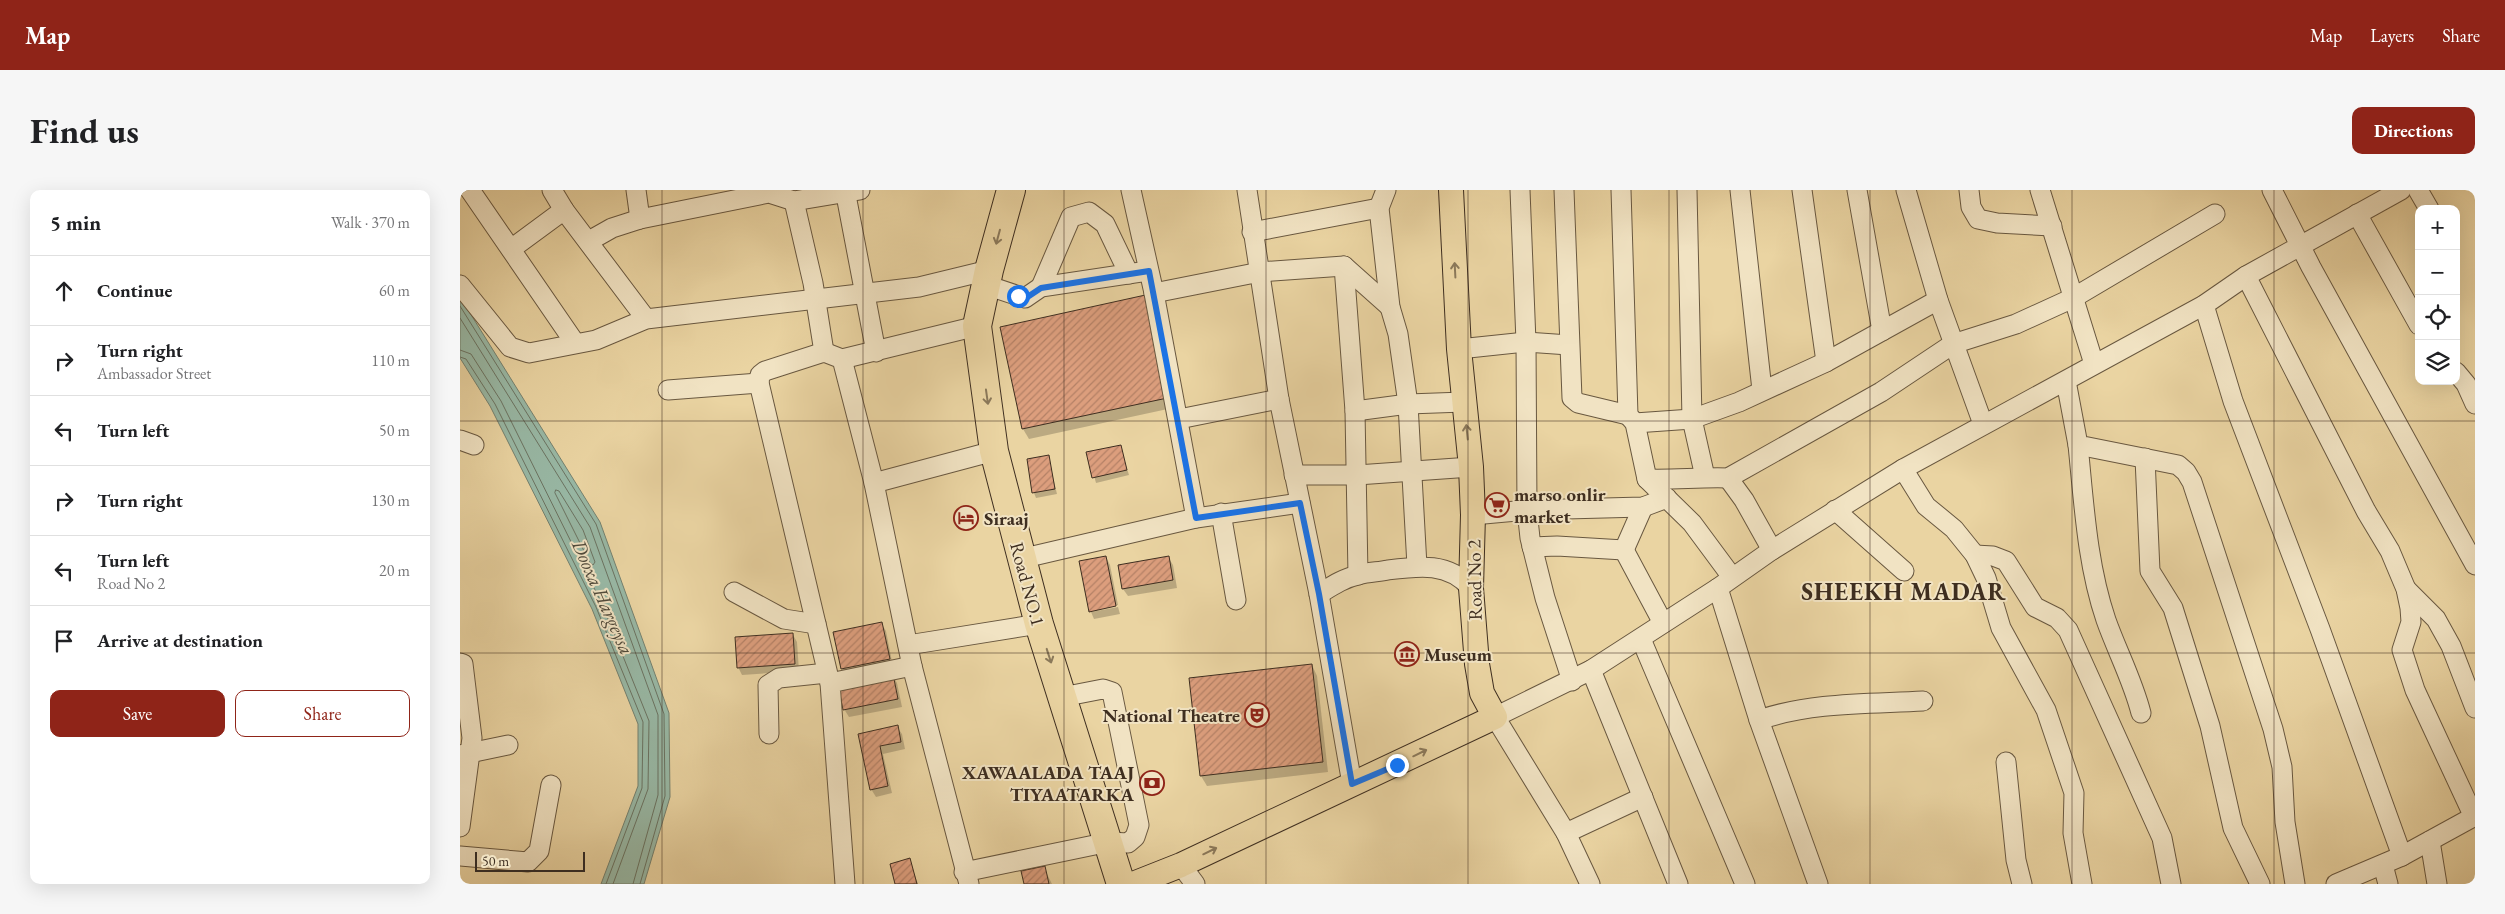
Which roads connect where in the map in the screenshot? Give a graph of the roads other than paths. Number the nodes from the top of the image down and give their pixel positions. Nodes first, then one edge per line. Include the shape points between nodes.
1 (470, 190) edge
2 (552, 190) edge
3 (636, 190) edge
4 (1011, 190) edge
5 (1131, 190) edge
6 (1247, 190) edge
7 (1386, 190) edge
8 (1451, 190) edge
9 (1520, 190) edge
10 (1564, 190) edge
11 (1621, 190) edge
12 (1687, 190) edge
13 (1740, 190) edge
14 (1802, 190) edge
15 (1857, 190) edge
16 (1906, 190) edge
17 (1969, 190) edge
18 (2040, 190) edge
19 (2272, 190) edge
20 (2401, 190) edge
21 (2418, 190) edge
22 (850, 191) edge
23 (769, 192) edge
24 (794, 200) junction
25 (2427, 205) edge
26 (1379, 208) junction
27 (564, 210) junction
28 (2215, 214) dead end
29 (2357, 214) junction
30 (640, 219) junction
31 (2052, 226) junction
32 (1252, 232) junction
33 (589, 241) junction
34 (2300, 246) junction
35 (511, 249) junction
36 (1344, 266) junction
37 (1149, 271) junction
38 (1260, 272) junction
39 (1129, 274) junction
40 (2246, 276) junction
41 (988, 278) junction
42 (460, 285) edge
43 (1041, 288) junction
44 (1154, 293) junction
45 (866, 294) junction
46 (2073, 298) junction
47 (814, 299) junction
48 (1938, 300) junction
49 (2204, 305) junction
50 (1390, 307) junction
51 (2415, 318) edge
52 (646, 319) junction
53 (977, 326) junction
54 (1882, 331) junction
55 (1526, 342) junction
56 (575, 344) junction
57 (1569, 344) junction
58 (1953, 344) junction
59 (1459, 349) junction
60 (824, 352) junction
61 (876, 352) junction
62 (842, 359) junction
63 (1826, 362) junction
64 (2094, 364) junction
65 (2460, 377) edge
66 (2066, 381) junction
67 (759, 383) junction
68 (668, 390) dead end
69 (1762, 390) junction
70 (1279, 399) junction
71 (1464, 402) junction
72 (1408, 404) junction
73 (2475, 404) edge
74 (1355, 411) junction
75 (1178, 419) junction
76 (1632, 419) junction
77 (1692, 419) junction
78 (1983, 424) junction
79 (2078, 445) junction
80 (994, 451) junction
81 (2145, 458) junction
82 (1471, 467) junction
83 (1903, 469) junction
84 (1412, 471) junction
85 (1294, 475) junction
86 (1357, 475) junction
87 (1705, 477) junction
88 (1728, 478) junction
89 (1647, 480) junction
90 (874, 483) junction
91 (1667, 498) junction
92 (1300, 503) junction
93 (1643, 506) junction
94 (1527, 510) junction
95 (1835, 510) junction
96 (1221, 513) junction
97 (1473, 515) junction
98 (1196, 518) junction
99 (1532, 547) junction
100 (1624, 550) junction
101 (1772, 550) junction
102 (1975, 555) junction
103 (1020, 559) junction
104 (2475, 565) edge
105 (1417, 566) junction
106 (1904, 571) dead end
107 (1358, 574) junction
108 (1725, 583) junction
109 (1471, 588) junction
110 (2406, 589) junction
111 (734, 592) dead end
112 (1319, 594) junction
113 (1236, 600) dead end
114 (1664, 623) junction
115 (816, 624) junction
116 (1038, 624) junction
117 (1641, 639) junction
118 (908, 645) junction
119 (460, 663) edge
120 (912, 666) junction
121 (1591, 670) junction
122 (829, 678) junction
123 (1572, 681) junction
124 (1062, 697) junction
125 (1923, 701) dead end
126 (2475, 708) edge
127 (2141, 713) dead end
128 (1495, 717) junction
129 (1759, 720) junction
130 (769, 734) dead end
131 (508, 745) dead end
132 (465, 754) edge
133 (2006, 762) dead end
134 (1352, 784) junction
135 (551, 785) dead end
136 (1643, 798) junction
137 (2474, 817) edge
138 (460, 827) edge
139 (1566, 833) junction
140 (2430, 841) junction
141 (1109, 842) junction
142 (460, 856) edge
143 (2402, 856) junction
144 (1181, 865) junction
145 (2383, 865) junction
146 (966, 878) edge
147 (845, 884) edge
148 (1121, 884) edge
149 (1132, 884) edge
150 (1195, 884) edge
151 (1590, 884) edge
152 (1678, 884) edge
153 (1745, 884) edge
154 (1818, 884) edge
155 (2022, 884) edge
156 (2082, 884) edge
157 (2171, 884) edge
158 (2260, 884) edge
159 (2295, 884) edge
160 (2336, 884) edge
161 (2388, 884) edge
162 (2437, 884) edge

1 - 35 street
2 - 27 street
3 - 30 street
4 -> 41 highway, Road NO.1
5 - 37 street
6 - 32 street
7 - 26 street
59 -> 8 main road, Road No 2
9 - 55 street
10 - 57 street
11 - 76 street
12 - 77 street
13 - 69 street
14 - 63 street
15 - 54 street
16 - 48 street
17 - 31 street via 1971,207 1982,220
18 - 31 street
19 - 34 street
20 - 29 street
21 - 25 street
22 - 24 street
22 - 45 street
23 - 24 street
23 - 30 street
24 - 47 street
26 - 32 street
26 - 50 street
27 - 33 street
27 - 35 street
28 - 46 street
29 - 34 street
29 - 51 street
30 - 33 street via 612,228
31 - 46 street
32 - 38 street
33 - 52 street
34 - 40 street
34 - 104 street
35 - 56 street
36 - 38 street
36 - 50 street
36 - 74 street
37 - 39 street
37 - 44 street
38 - 44 street
38 - 70 street
39 - 43 street
39 - 43 street via 1105,224 1088,212 1071,217
40 - 49 street
40 - 110 street via 2366,511 2390,550
41 - 43 street via 1026,298
41 - 45 street
41 - 53 highway, Road NO.1
42 - 56 street via 510,347 530,353
44 - 75 street
45 - 47 street
45 - 61 street
46 - 58 street via 2016,324
46 - 64 street
47 - 52 street
47 - 60 street
48 - 54 street
48 - 58 street
49 - 64 street
49 - 143 street via 2234,401
50 - 72 street via 1398,334
52 - 56 street via 596,340
53 - 61 street
53 -> 80 highway, Road NO.1
54 - 63 street
55 - 57 street
55 - 59 street
55 - 94 street
57 - 76 street via 1572,398 1575,402
58 - 78 street
58 - 88 street via 1881,392
59 - 71 main road, Road No 2
60 - 62 street
60 - 67 street via 764,371
61 - 62 street
62 - 90 street
63 - 69 street
64 - 66 street
65 - 73 street
66 - 78 street
66 - 79 street
67 - 68 street
67 - 115 street
69 - 77 street
70 - 75 street
70 - 85 street
71 - 72 street
82 -> 71 main road, Road No 2
72 - 74 street
72 - 84 street
74 - 86 street
75 - 98 street
76 - 77 street
76 - 89 street
77 - 87 street
78 - 83 street
79 - 81 street
79 - 127 street via 2095,582
80 - 90 street
80 - 103 highway, Road NO.1
81 - 158 street via 2150,571 2172,608 2210,726 2233,828
81 - 159 street via 2178,466 2192,482 2273,730 2282,767 2286,831
82 - 84 street
82 - 97 main road, Road No 2
83 - 95 street
83 - 102 street via 1926,506 1954,529
84 - 86 street
84 - 105 street
85 - 86 street
85 - 92 street
86 - 107 street
87 - 88 street
87 - 89 street
88 - 101 street
89 - 91 street
90 - 118 street
91 - 93 street
91 - 108 street via 1692,523
92 - 96 street
92 - 112 street
93 - 94 street
93 - 100 street
94 - 97 street
94 - 99 street
95 - 101 street
95 - 106 street
96 - 98 street
96 - 113 street
97 - 109 main road, Road No 2
98 - 103 street
99 - 100 street
99 - 123 street
100 - 114 street
101 - 108 street
102 - 156 street via 1986,578 2001,628 2046,710 2070,777 2075,805 2073,839
102 - 157 street via 2006,561 2035,607 2057,618 2068,630 2162,838
103 - 116 highway, Road NO.1
105 - 107 street
105 - 109 street via 1453,572
107 - 112 street
108 - 114 street
108 - 129 street
109 - 128 main road, Road No 2 via 1482,693
110 - 126 street via 2436,619 2451,646
110 - 137 street via 2411,622 2402,650 2415,690
111 - 115 street via 784,619
112 - 134 street
114 - 117 street
115 - 122 street
116 - 118 street
116 -> 124 highway, Road NO.1
117 - 121 street
117 - 153 street
118 - 120 street
119 - 132 street via 463,664 472,738
120 - 122 street
120 - 146 street
121 - 123 street
121 - 136 street
122 - 130 street via 779,678 768,684
122 - 147 street
123 - 128 street
124 - 141 highway, Road NO.1
124 - 141 street via 1103,689 1112,692 1139,825 1135,837 1128,843
125 - 129 street via 1818,706 1787,710
134 -> 128 main road
128 - 139 street
129 - 154 street
131 - 132 street
132 - 138 street
133 - 155 street via 2016,860
144 -> 134 main road
135 - 142 street via 539,851 528,862
136 - 139 street
136 - 152 street
137 - 140 street
139 - 151 street
140 - 143 street
140 - 162 street
141 - 146 street
141 - 148 highway, Road NO.1
143 - 145 street
144 - 149 main road
144 - 150 street
145 - 160 street
145 - 161 street

